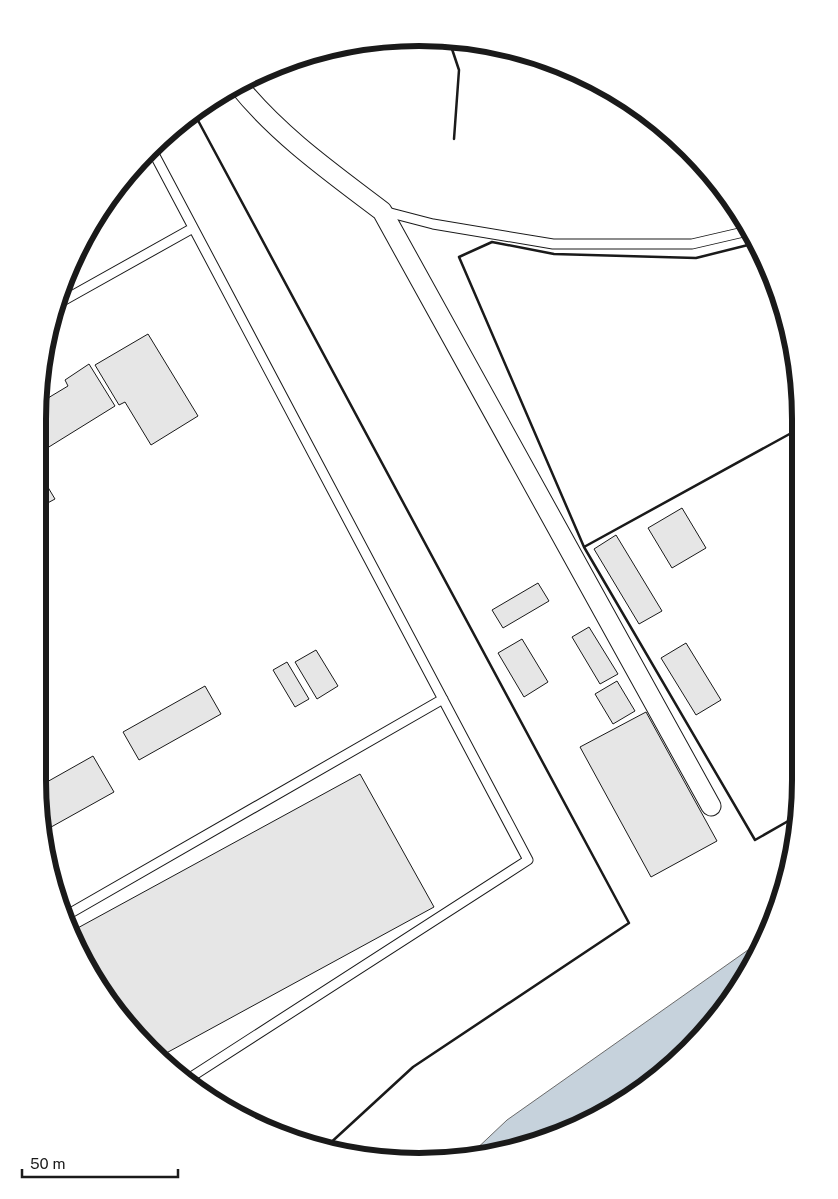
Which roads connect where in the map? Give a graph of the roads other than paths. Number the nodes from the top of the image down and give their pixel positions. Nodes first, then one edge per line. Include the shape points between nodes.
1 (243, 91) edge
2 (154, 156) edge
3 (382, 210) junction
4 (193, 228) junction
5 (742, 232) edge
6 (66, 299) edge
7 (443, 699) junction
8 (711, 806) dead end
9 (71, 913) edge
10 (193, 1077) edge

1 - 3 street via 313,157
2 - 4 lane
3 - 5 lane via 433,224 553,244 692,244
3 - 8 street
4 - 6 lane
4 - 7 lane
7 - 9 lane
7 - 10 lane via 528,860

